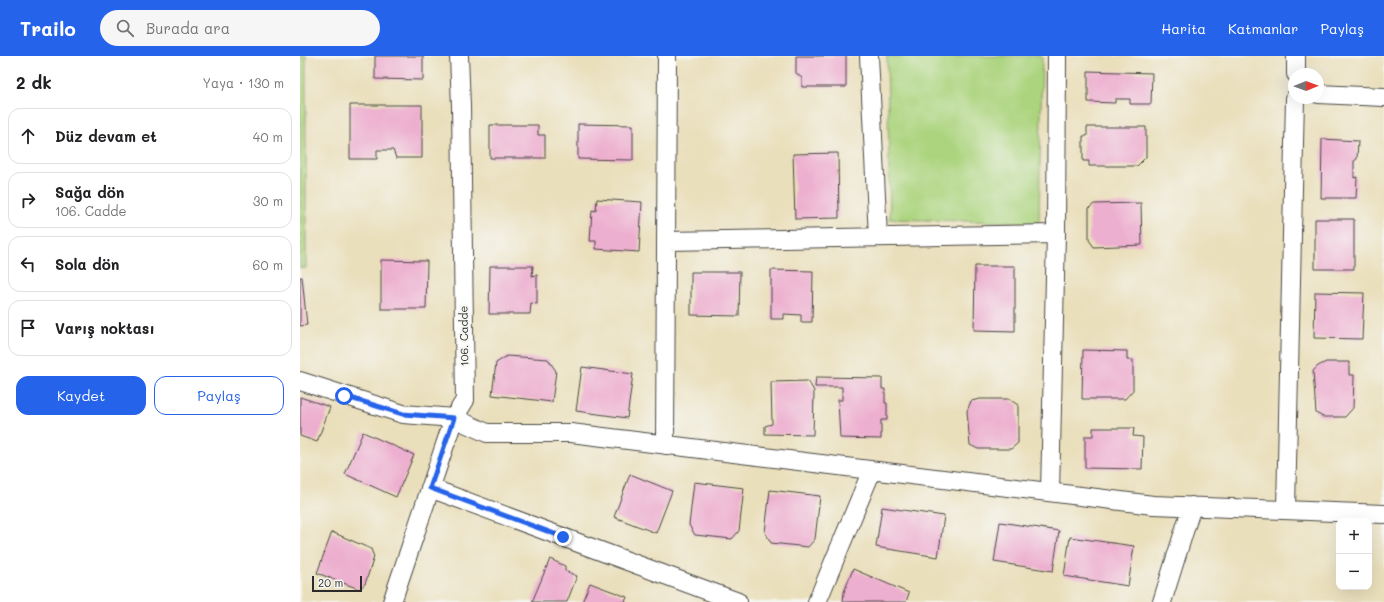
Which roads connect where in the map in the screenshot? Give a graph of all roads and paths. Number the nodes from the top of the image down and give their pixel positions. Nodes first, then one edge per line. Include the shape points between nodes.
1 (459, 56) edge
2 (667, 56) edge
3 (869, 56) edge
4 (1057, 56) edge
5 (1296, 56) edge
6 (1296, 68) edge
7 (1324, 94) edge
8 (1384, 97) edge
9 (1295, 104) edge
10 (1056, 234) junction
11 (878, 237) junction
12 (667, 241) junction
13 (300, 381) edge
14 (454, 418) junction
15 (665, 445) junction
16 (872, 470) junction
17 (430, 488) junction
18 (1050, 492) junction
19 (1192, 506) junction
20 (1286, 509) junction
21 (1384, 514) edge
22 (392, 602) edge
23 (738, 602) edge
24 (818, 602) edge
25 (1162, 602) edge

1 - 14 street, 106. Cadde via 465,400
2 - 12 street
3 - 11 street
4 - 10 street
5 - 6 street
7 - 8 street
9 - 20 street
10 - 11 street
10 - 18 street
11 - 12 street
12 - 15 street
13 - 14 street via 403,414
14 - 15 street via 487,433 571,433
14 - 17 street, 106. Cadde
15 - 16 street
16 - 18 street
16 - 24 street
17 - 22 street, 106. Cadde
17 - 23 street
18 - 19 street via 1153,505
19 - 20 street
19 - 25 street
20 - 21 street

